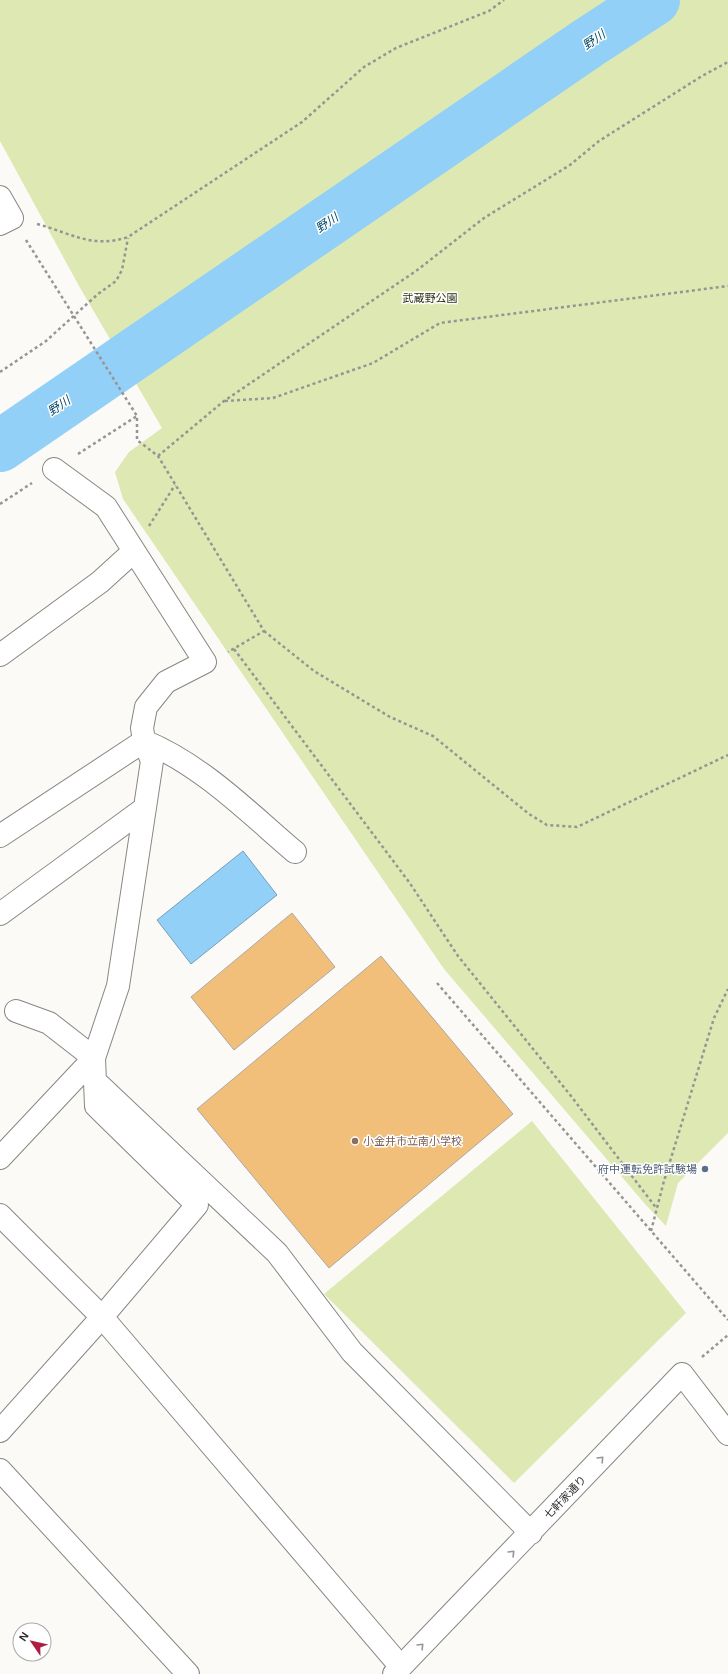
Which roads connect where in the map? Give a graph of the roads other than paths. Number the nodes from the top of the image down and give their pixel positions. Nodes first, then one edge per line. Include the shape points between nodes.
1 (0, 197) edge
2 (6, 221) edge
3 (54, 469) dead end
4 (133, 552) junction
5 (0, 655) edge
6 (144, 741) junction
7 (145, 808) junction
8 (0, 836) edge
9 (295, 852) dead end
10 (0, 914) edge
11 (16, 1011) dead end
12 (94, 1058) junction
13 (94, 1080) junction
14 (0, 1158) edge
15 (0, 1215) edge
16 (102, 1316) junction
17 (0, 1431) edge
18 (728, 1434) edge
19 (0, 1470) edge
20 (531, 1533) junction
21 (397, 1670) edge
22 (188, 1674) edge

1 - 2 street
3 - 4 street via 106,507
4 - 5 street via 100,582
4 - 6 street via 205,662 166,682 146,708 142,728
6 - 7 street via 152,761
6 - 8 street
6 - 9 street via 168,751 218,786
7 - 10 street
7 - 12 street via 118,986
11 - 12 street via 49,1023
12 - 13 street
12 - 14 street
13 - 16 street via 96,1106 197,1205
13 - 20 street via 277,1253 352,1352
15 - 16 street
16 - 17 street
16 - 21 street
20 -> 18 street, 七軒家通り via 682,1374
19 - 22 street
21 -> 20 street, 七軒家通り

